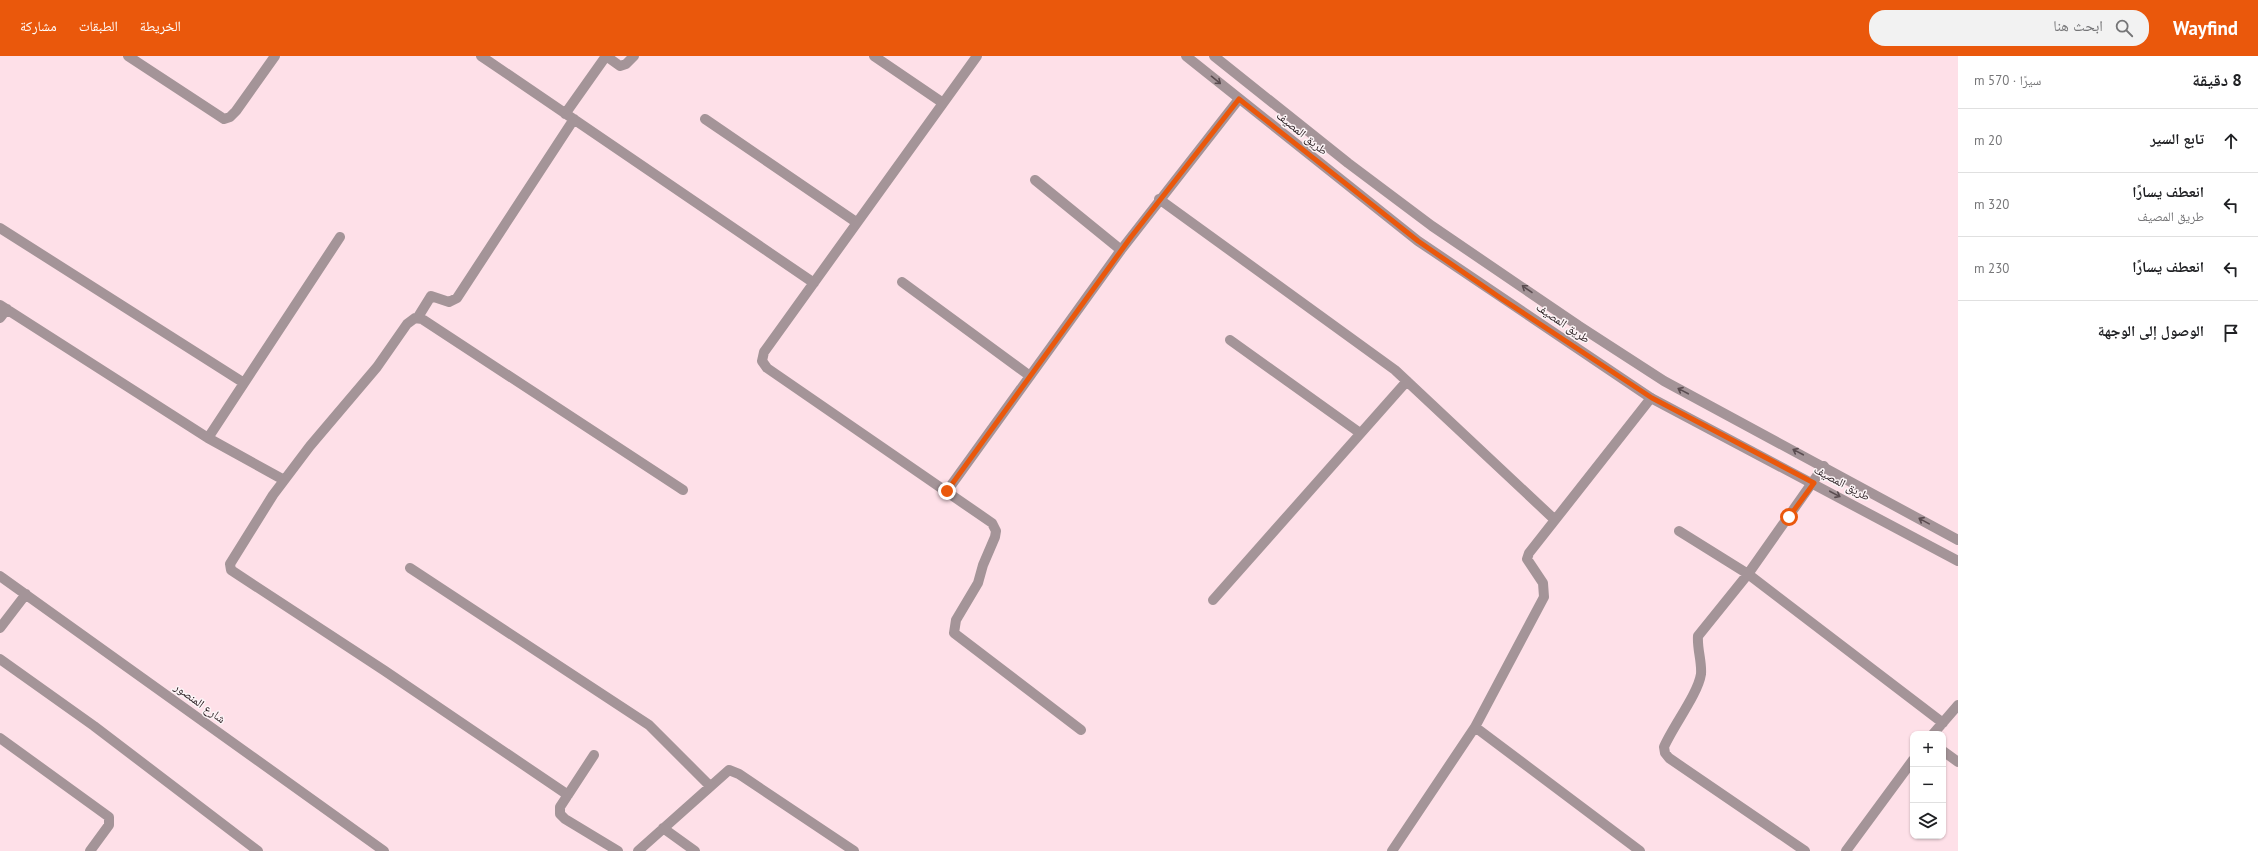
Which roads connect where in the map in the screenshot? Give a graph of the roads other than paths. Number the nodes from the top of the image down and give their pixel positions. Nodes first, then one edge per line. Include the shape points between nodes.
1 (128, 56) edge
2 (276, 56) edge
3 (482, 56) edge
4 (606, 56) edge
5 (634, 56) edge
6 (874, 56) edge
7 (977, 56) edge
8 (1186, 56) edge
9 (1214, 56) edge
10 (1239, 99) junction
11 (942, 103) junction
12 (569, 116) junction
13 (705, 120) dead end
14 (1035, 180) dead end
15 (1159, 199) junction
16 (856, 222) junction
17 (0, 228) edge
18 (340, 237) dead end
19 (1121, 250) junction
20 (902, 282) dead end
21 (814, 283) junction
22 (3, 307) edge
23 (418, 317) junction
24 (0, 318) edge
25 (1230, 340) dead end
26 (1030, 376) junction
27 (1406, 381) junction
28 (244, 383) junction
29 (1652, 398) junction
30 (1360, 433) junction
31 (208, 438) junction
32 (1824, 466) junction
33 (284, 480) junction
34 (1814, 483) junction
35 (683, 490) dead end
36 (947, 491) junction
37 (1554, 519) junction
38 (1679, 531) dead end
39 (1958, 540) edge
40 (1958, 561) edge
41 (410, 568) dead end
42 (1748, 574) junction
43 (0, 576) edge
44 (26, 594) junction
45 (1213, 600) dead end
46 (0, 628) edge
47 (0, 659) edge
48 (1958, 705) edge
49 (1943, 723) junction
50 (1475, 727) junction
51 (1081, 730) dead end
52 (1936, 731) edge
53 (0, 738) edge
54 (1946, 753) edge
55 (594, 755) dead end
56 (1958, 762) edge
57 (1910, 764) edge
58 (710, 786) junction
59 (568, 795) junction
60 (663, 828) junction
61 (90, 851) edge
62 (258, 851) edge
63 (384, 851) edge
64 (618, 851) edge
65 (638, 851) edge
66 (695, 851) edge
67 (854, 851) edge
68 (1392, 851) edge
69 (1640, 851) edge
70 (1805, 851) edge
71 (1846, 851) edge

1 - 2 street via 224,119 236,111
3 - 12 street
4 - 5 street via 620,66
4 - 12 street
6 - 11 street
7 - 11 street
8 -> 10 street, طريق المصيف
32 -> 9 street, طريق المصيف via 1664,381 1579,326 1432,226
10 - 15 street
10 - 29 street, طريق المصيف via 1418,241
11 - 16 street
12 - 21 street
12 - 23 street via 456,298 448,302 431,296
13 - 16 street
14 - 19 street
15 - 19 street
15 - 27 street via 1345,332
16 - 21 street
17 - 28 street
18 - 28 street
19 - 26 street
20 - 26 street
21 - 36 street via 764,352 764,365
22 - 24 street
22 - 31 street
23 - 33 street via 407,324 377,367
23 - 35 street
25 - 30 street
26 - 36 street
27 - 30 street
27 - 37 street
28 - 31 street
29 - 34 street, طريق المصيف
29 - 37 street
30 - 45 street
31 - 33 street
32 - 34 street
39 -> 32 street, طريق المصيف
33 - 59 street via 231,561 231,570
34 -> 40 street, طريق المصيف
34 - 42 street
36 - 51 street via 992,523 996,532 978,583 956,620 954,633
37 - 50 street via 1533,546 1527,559 1543,583 1544,596
38 - 42 street
41 - 58 street via 648,725
42 - 49 street
42 - 70 street via 1698,636 1701,665 1699,682 1667,740 1665,753
43 - 44 street, شارع المنصور
44 - 46 street
44 - 63 street, شارع المنصور
47 - 62 street via 107,735
48 - 49 street
49 - 52 street
50 - 68 street
50 - 69 street
53 - 61 street via 109,817 109,825
54 - 56 street
55 - 59 street
57 - 71 street
58 - 60 street
58 - 67 street via 726,772 734,771
59 - 64 street via 560,807 561,816
60 - 65 street
60 - 66 street

